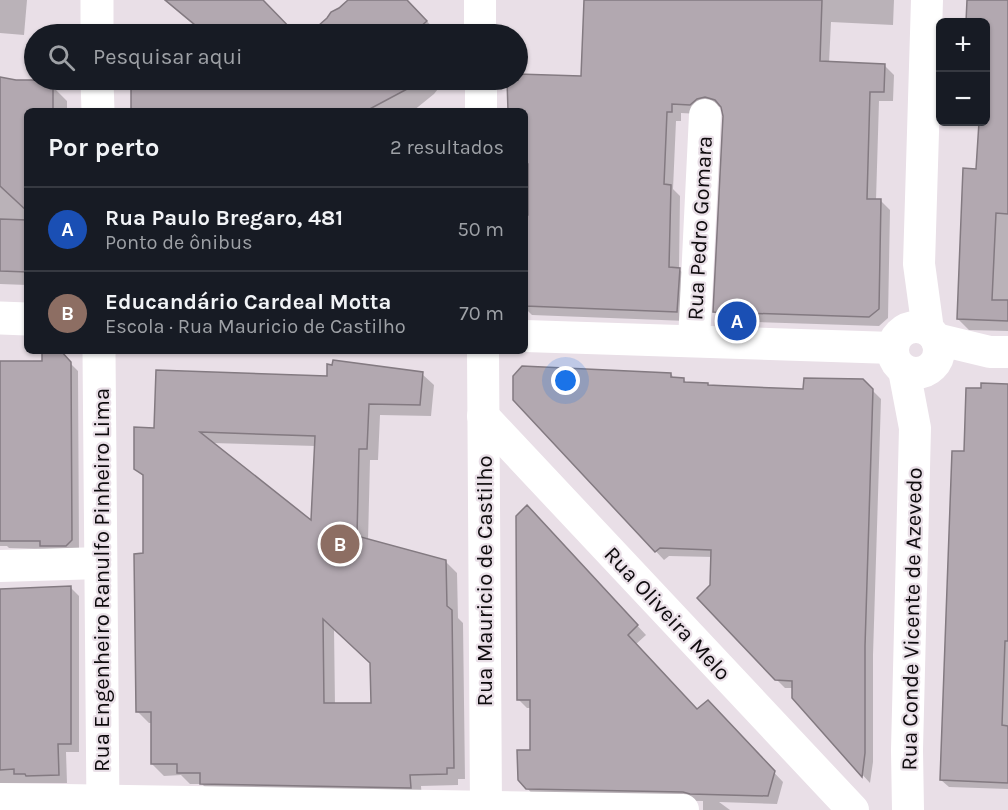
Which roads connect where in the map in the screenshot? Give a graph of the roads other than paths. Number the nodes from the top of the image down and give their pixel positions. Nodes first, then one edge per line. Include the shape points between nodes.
1 (97, 0) edge
2 (480, 0) edge
3 (927, 0) edge
4 (97, 24) edge
5 (480, 24) edge
6 (97, 90) edge
7 (481, 90) edge
8 (98, 108) edge
9 (481, 108) edge
10 (705, 115) dead end
11 (0, 318) edge
12 (24, 319) edge
13 (528, 336) edge
14 (694, 342) junction
15 (919, 350) junction
16 (999, 352) edge
17 (99, 354) edge
18 (483, 354) edge
19 (483, 416) junction
20 (101, 563) junction
21 (0, 566) edge
22 (0, 799) edge
23 (103, 805) edge
24 (486, 808) edge
25 (683, 810) edge
26 (853, 810) edge
27 (908, 810) edge

1 - 4 street
2 - 5 street
3 - 15 street, Rua Conde Vicente de Azevedo
6 - 8 street
7 - 9 street
10 - 14 street, Rua Pedro Gomara
11 - 12 street
13 - 14 street
14 - 15 street
15 - 16 street
15 - 27 street, Rua Conde Vicente de Azevedo
17 - 20 street, Rua Engenheiro Ranulfo Pinheiro Lima
18 - 19 street, Rua Mauricio de Castilho
19 - 24 street, Rua Mauricio de Castilho
19 - 26 street, Rua Oliveira Melo
20 - 21 street
20 - 23 street, Rua Engenheiro Ranulfo Pinheiro Lima
22 - 23 street
23 - 24 street
24 - 25 street

